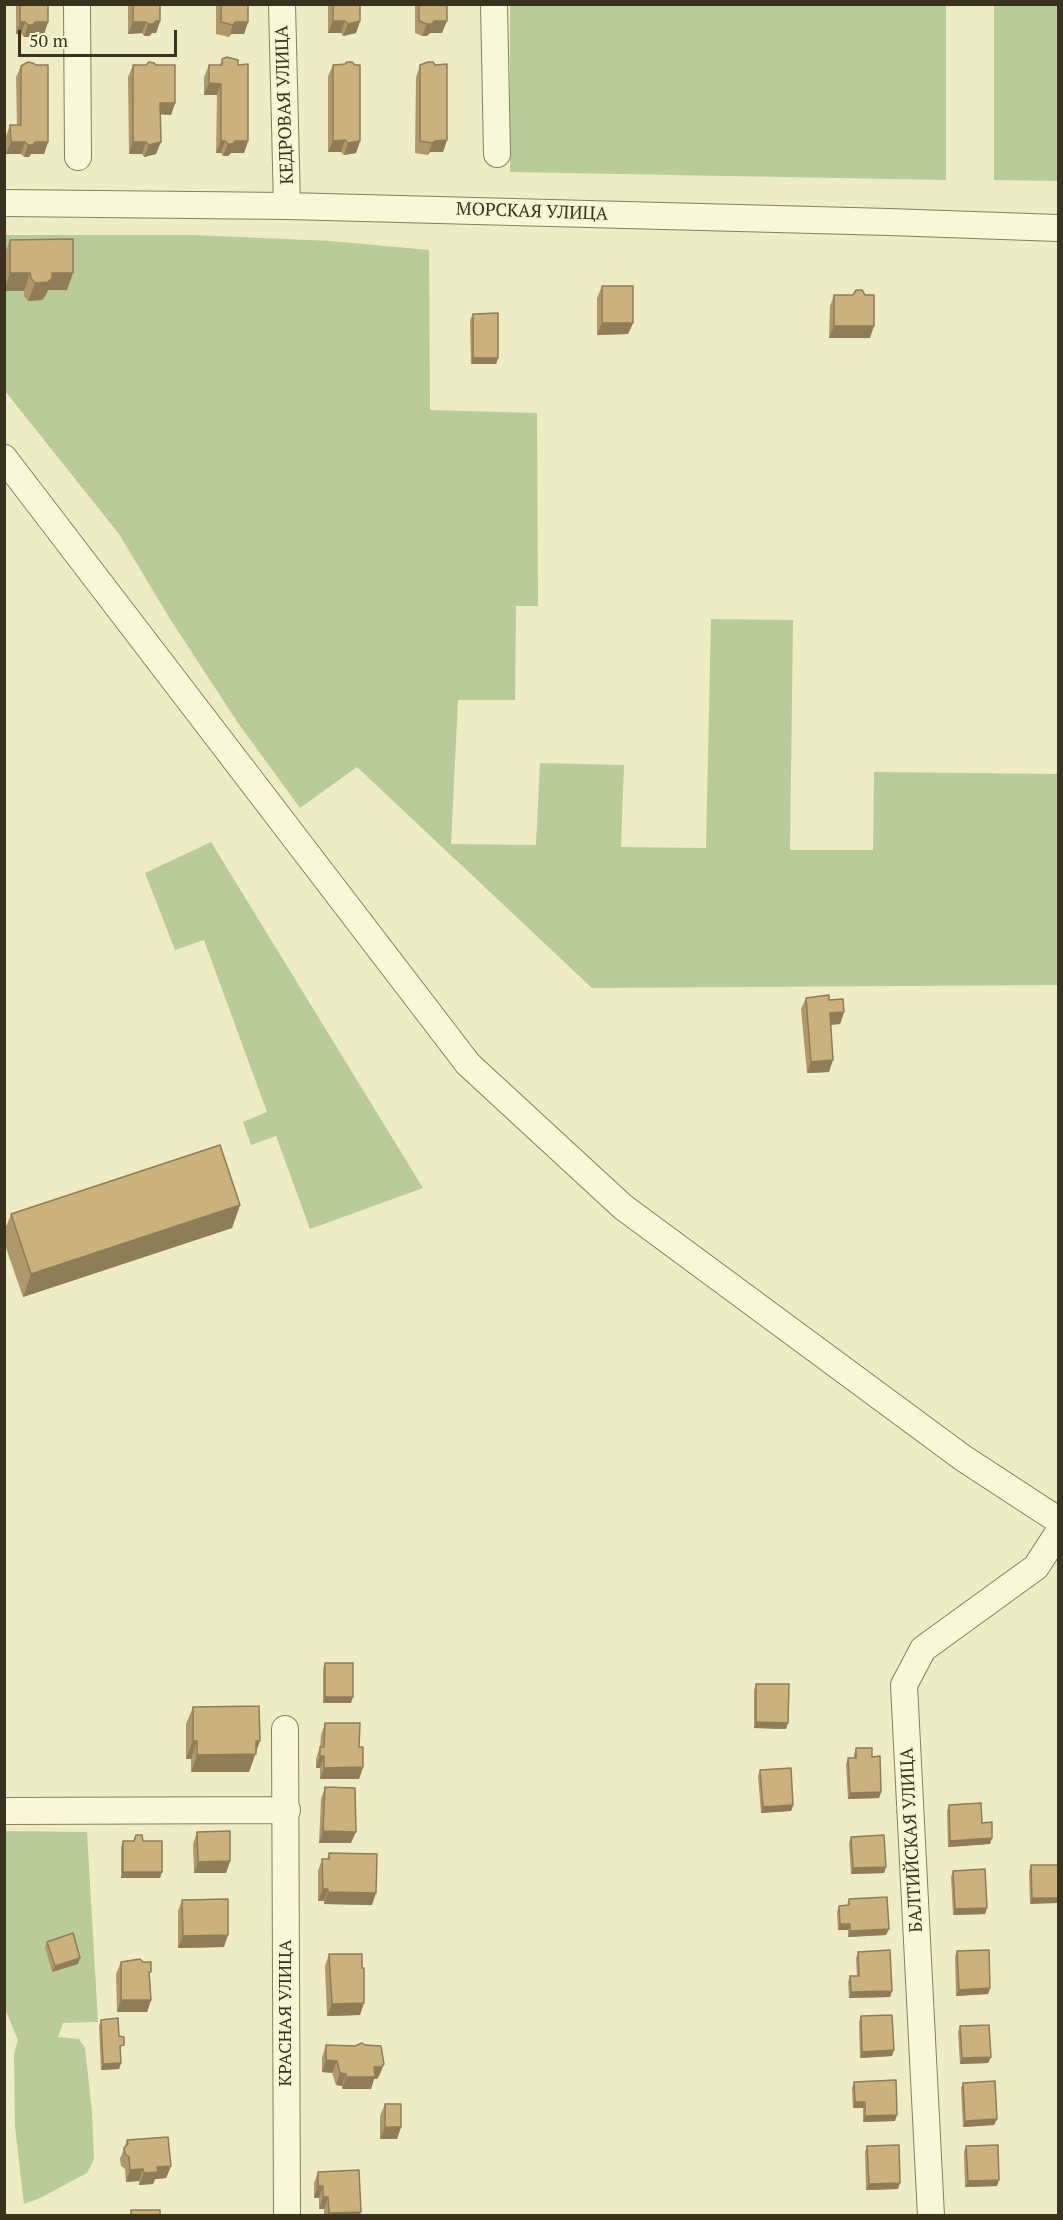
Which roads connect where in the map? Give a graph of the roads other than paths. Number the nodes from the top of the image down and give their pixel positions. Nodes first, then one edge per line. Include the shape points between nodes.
1 (77, 4) edge
2 (282, 4) edge
3 (494, 4) edge
4 (497, 154) dead end
5 (78, 157) dead end
6 (4, 203) edge
7 (287, 206) junction
8 (1059, 228) edge
9 (4, 458) edge
10 (1059, 1520) edge
11 (1059, 1533) edge
12 (285, 1729) dead end
13 (287, 1810) junction
14 (4, 1811) edge
15 (287, 2216) edge
16 (931, 2216) edge

1 - 5 street
2 - 7 street, КЕДРОВАЯ УЛИЦА
3 - 4 street
6 - 7 street, МОРСКАЯ УЛИЦА
7 - 8 street, МОРСКАЯ УЛИЦА
9 - 10 street via 468,1064 623,1207 963,1458
11 - 16 street, БАЛТИЙСКАЯ УЛИЦА via 1035,1567 923,1649 904,1685
12 - 13 street, КРАСНАЯ УЛИЦА
13 - 14 street
13 - 15 street, КРАСНАЯ УЛИЦА

